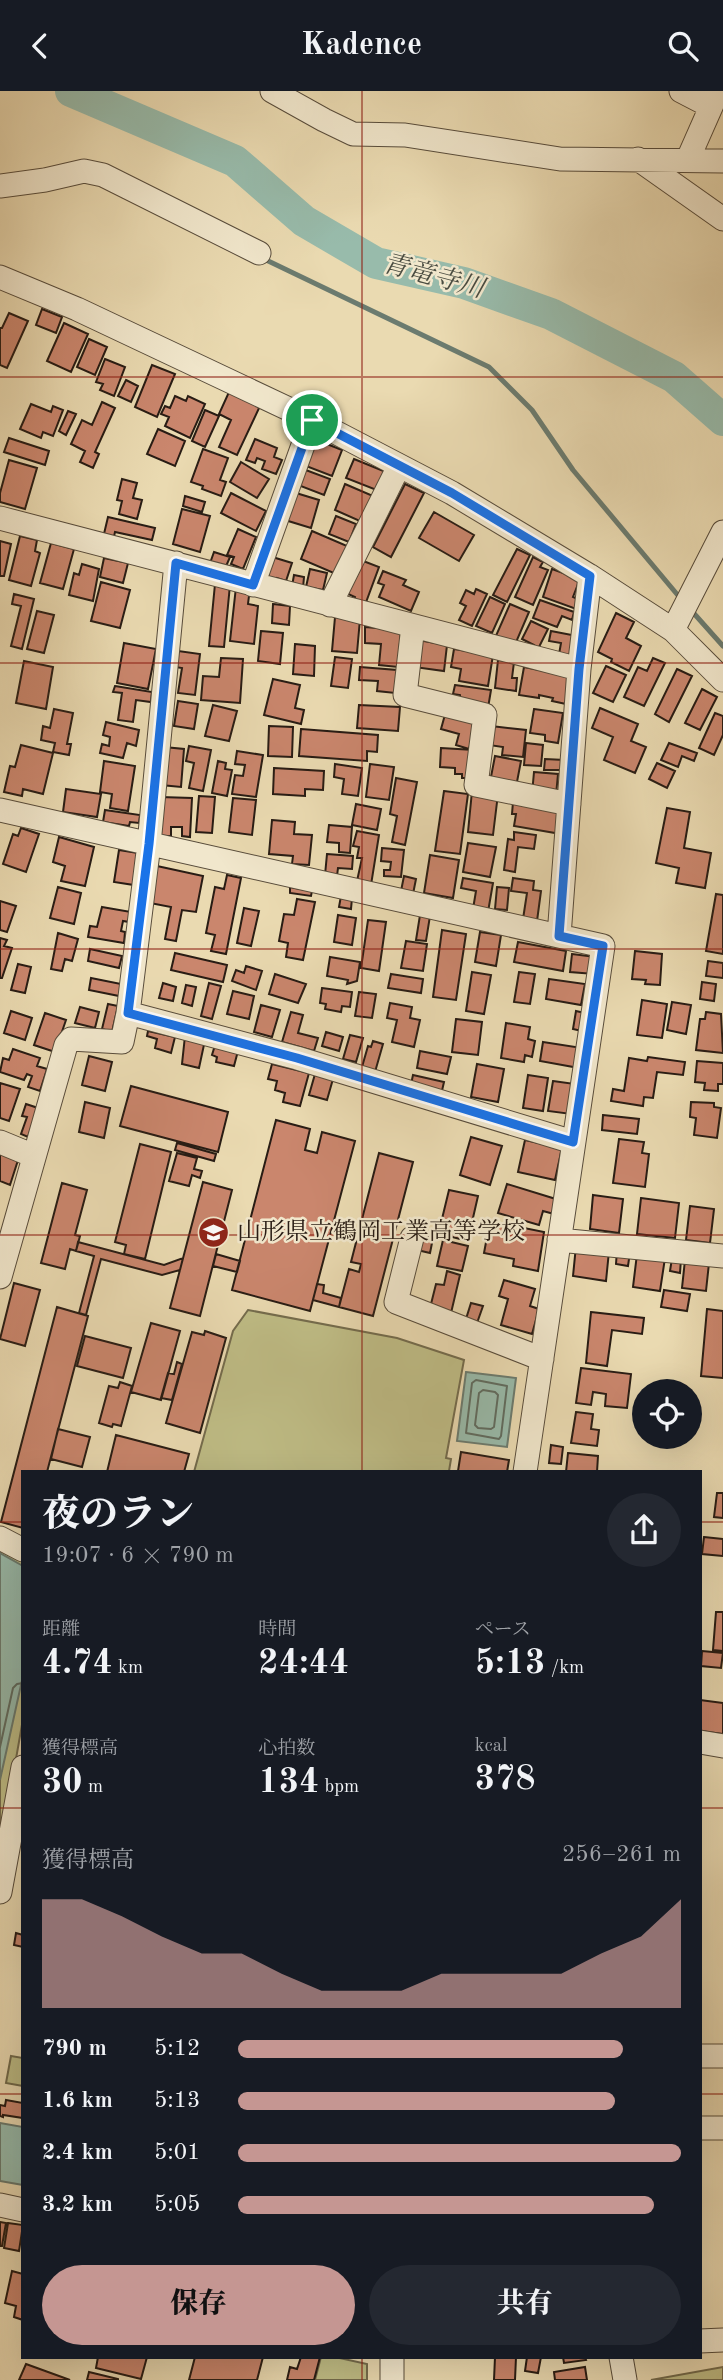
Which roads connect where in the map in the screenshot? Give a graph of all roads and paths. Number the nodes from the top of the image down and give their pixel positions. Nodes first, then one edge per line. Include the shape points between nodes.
1 (272, 91) edge
2 (681, 91) edge
3 (714, 99) edge
4 (638, 159) junction
5 (688, 159) junction
6 (723, 161) edge
7 (0, 186) edge
8 (723, 219) edge
9 (259, 253) dead end
10 (0, 277) edge
11 (312, 420) junction
12 (399, 466) junction
13 (0, 517) edge
14 (723, 532) edge
15 (176, 563) junction
16 (590, 576) junction
17 (253, 585) junction
18 (330, 605) junction
19 (412, 626) junction
20 (673, 630) junction
21 (579, 669) junction
22 (723, 680) edge
23 (569, 804) junction
24 (0, 810) edge
25 (149, 844) junction
26 (559, 936) junction
27 (128, 1013) junction
28 (0, 1142) edge
29 (573, 1142) junction
30 (33, 1156) junction
31 (412, 1238) dead end
32 (559, 1240) junction
33 (723, 1256) edge
34 (0, 1277) edge
35 (542, 1359) junction
36 (525, 1470) edge
37 (0, 1538) edge
38 (21, 1549) edge
39 (702, 1742) edge
40 (723, 1746) edge
41 (21, 1778) edge
42 (0, 1892) edge
43 (702, 2056) edge
44 (723, 2056) edge
45 (702, 2128) edge
46 (723, 2128) edge
47 (0, 2205) edge
48 (21, 2210) edge
49 (723, 2340) edge
50 (702, 2341) edge
51 (392, 2359) edge
52 (621, 2359) edge
53 (392, 2380) edge
54 (625, 2380) edge

1 - 4 street via 353,134 405,135 561,159
2 - 3 street
3 - 5 street
4 - 5 street
4 - 8 street
5 - 6 street
7 - 9 street via 84,171 103,175
10 - 11 street
11 - 12 street
11 - 17 street
12 - 16 street
12 - 18 street
13 - 15 street
14 - 20 street
15 - 17 street
15 - 25 street
16 - 20 street
16 - 21 street
17 - 18 street
18 - 19 street
19 - 21 street
19 - 23 street via 405,695 485,715 476,785
20 - 22 street
21 - 23 street
23 - 26 street
24 - 25 street
25 - 26 street
25 - 27 street
26 - 29 street via 603,946
27 - 29 street via 297,1058
27 - 30 street via 121,1042 71,1039 66,1045
28 - 30 street
29 - 32 street
30 - 34 street
31 - 35 street via 396,1302
32 - 33 street
32 - 35 street
35 - 36 street
37 - 38 street
39 - 40 street
41 - 42 street
43 - 44 street
45 - 46 street
47 - 48 street
49 - 50 street
51 - 53 street
52 - 54 street

